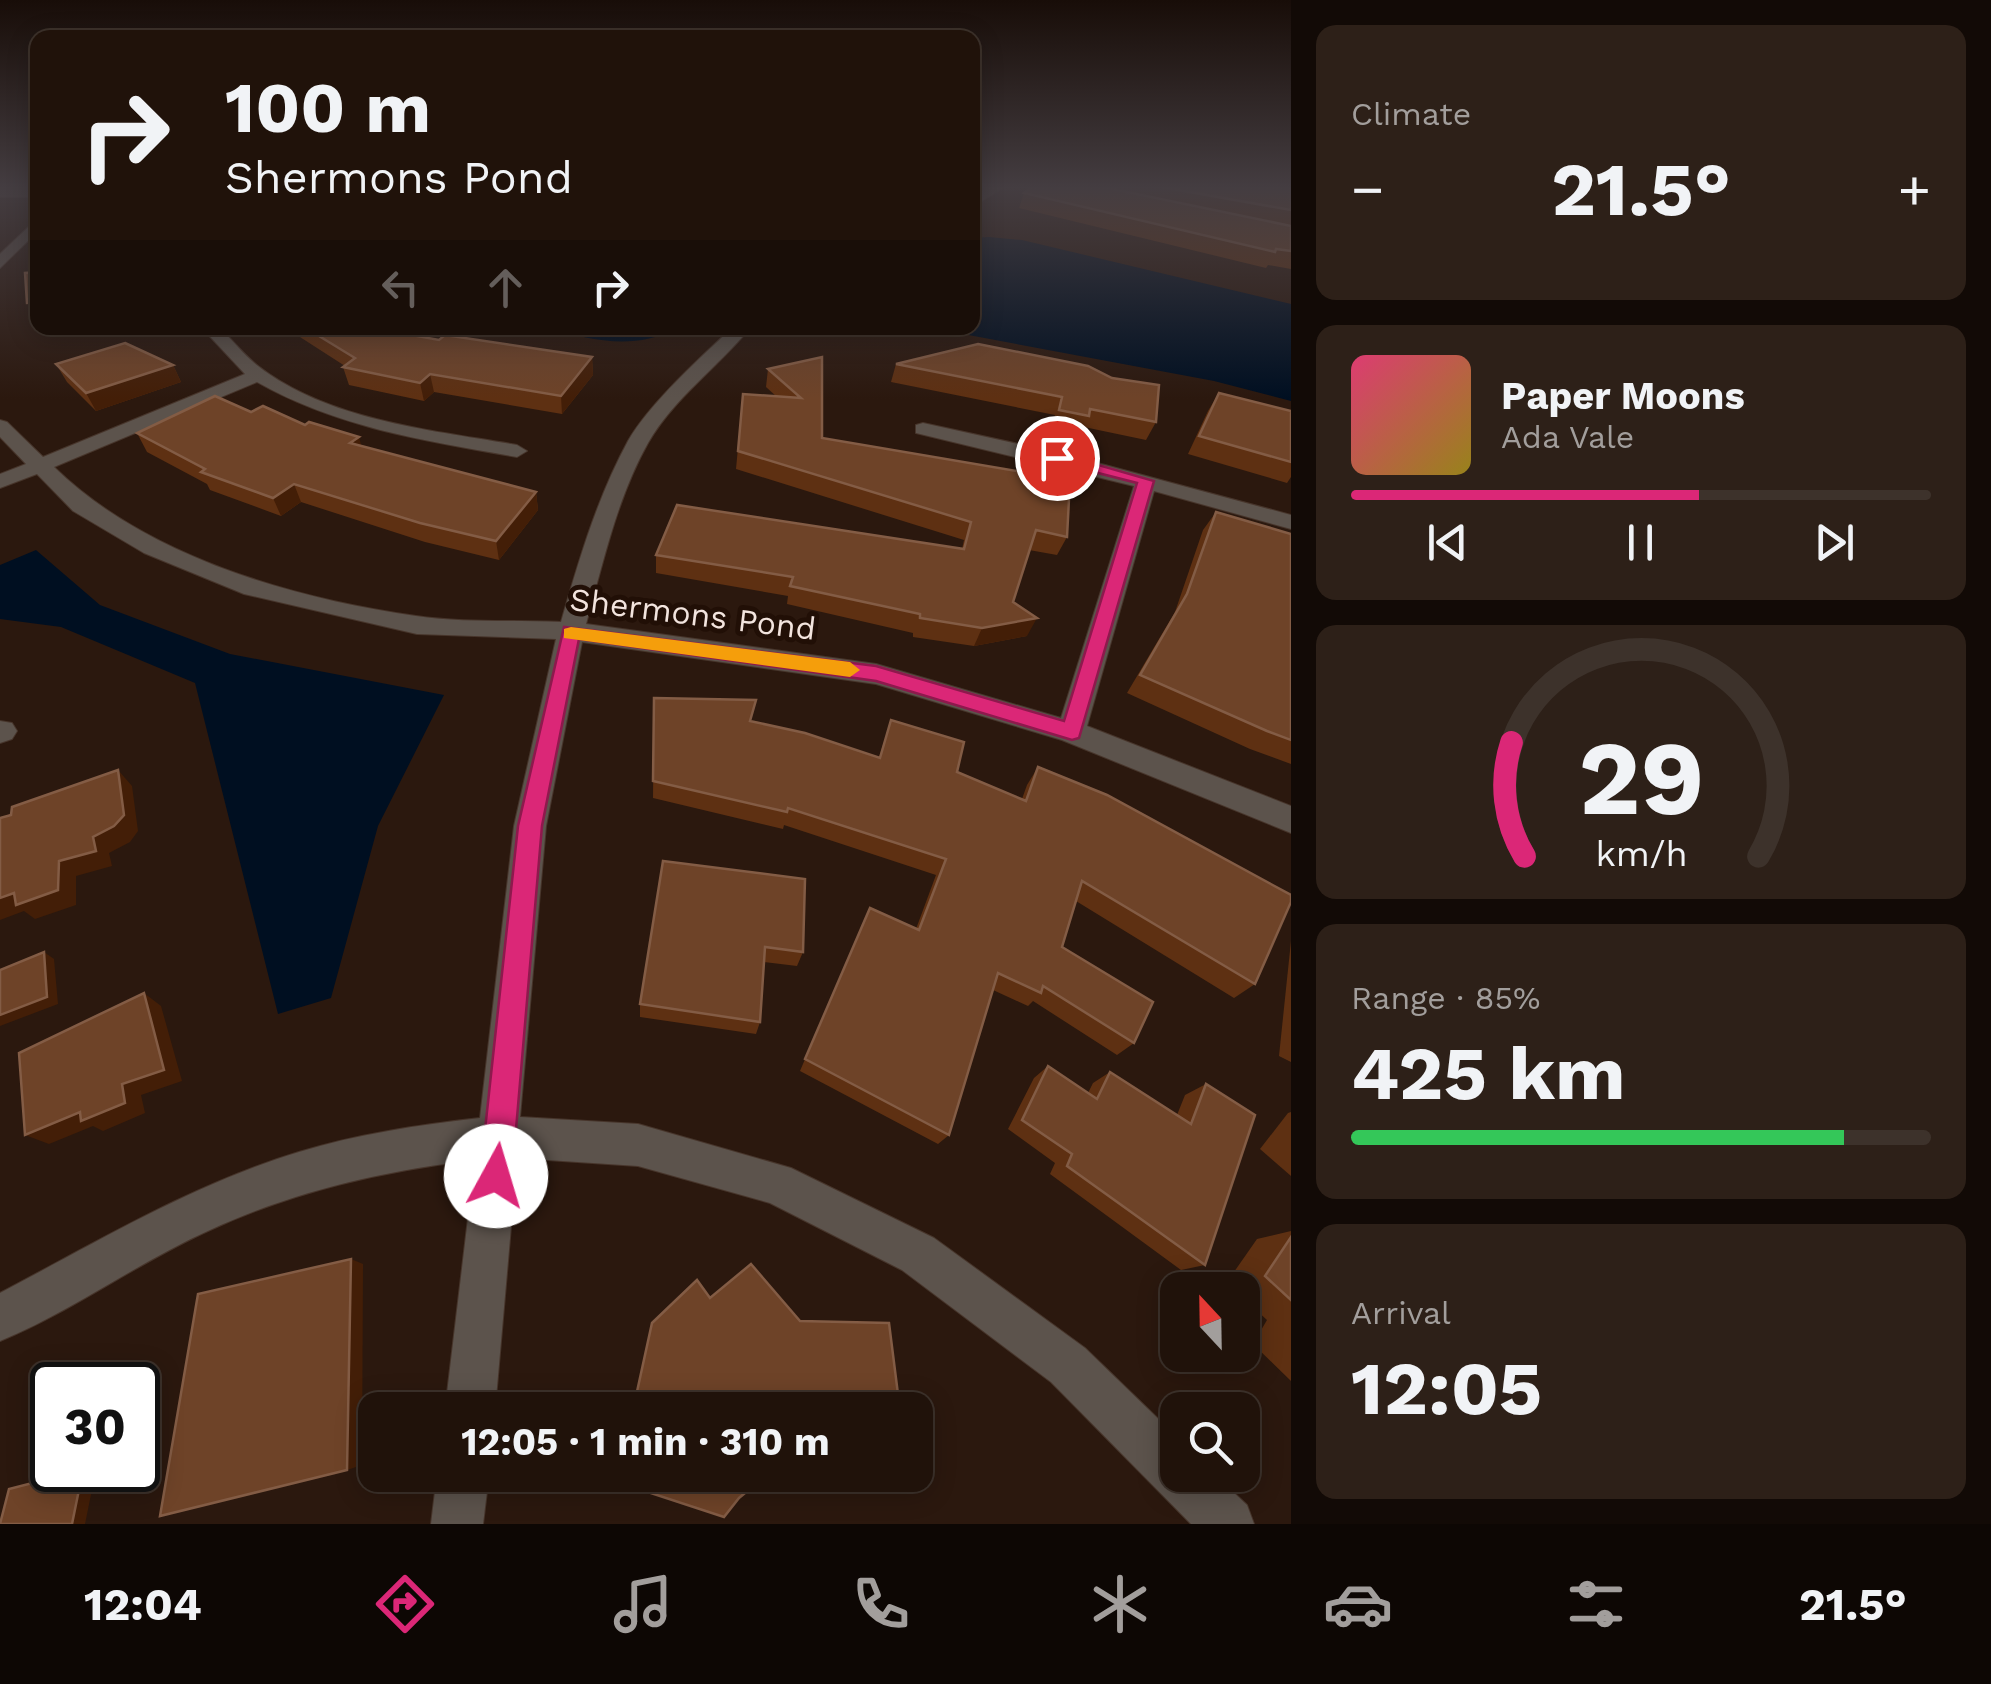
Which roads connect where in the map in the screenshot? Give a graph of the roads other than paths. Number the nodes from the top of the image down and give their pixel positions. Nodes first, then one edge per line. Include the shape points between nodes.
1 (219, 335) edge
2 (734, 335) edge
3 (258, 375) junction
4 (0, 426) edge
5 (923, 428) dead end
6 (516, 450) dead end
7 (38, 466) junction
8 (1146, 481) junction
9 (0, 482) edge
10 (1291, 522) edge
11 (571, 632) junction
12 (1072, 732) junction
13 (1291, 820) edge
14 (500, 1136) junction
15 (0, 1318) edge
16 (472, 1392) edge
17 (1160, 1456) edge
18 (461, 1492) edge
19 (1196, 1492) edge
20 (457, 1524) edge
21 (1228, 1524) edge

1 - 3 street
2 - 11 street via 639,440 602,524
3 - 6 street via 369,424
3 - 7 street
4 - 7 street, Shermons Pond
5 - 8 street
7 - 9 street
7 - 11 street, Shermons Pond via 81,506 152,548 252,588 417,625
8 - 10 street
8 - 12 street
11 - 12 street, Shermons Pond via 876,674
11 - 14 street via 530,826
12 - 13 street, Shermons Pond
14 - 15 street via 401,1148 298,1173 192,1215
14 - 16 street
14 - 17 street via 638,1146 776,1183 918,1254 1068,1365
18 - 20 street
19 - 21 street

